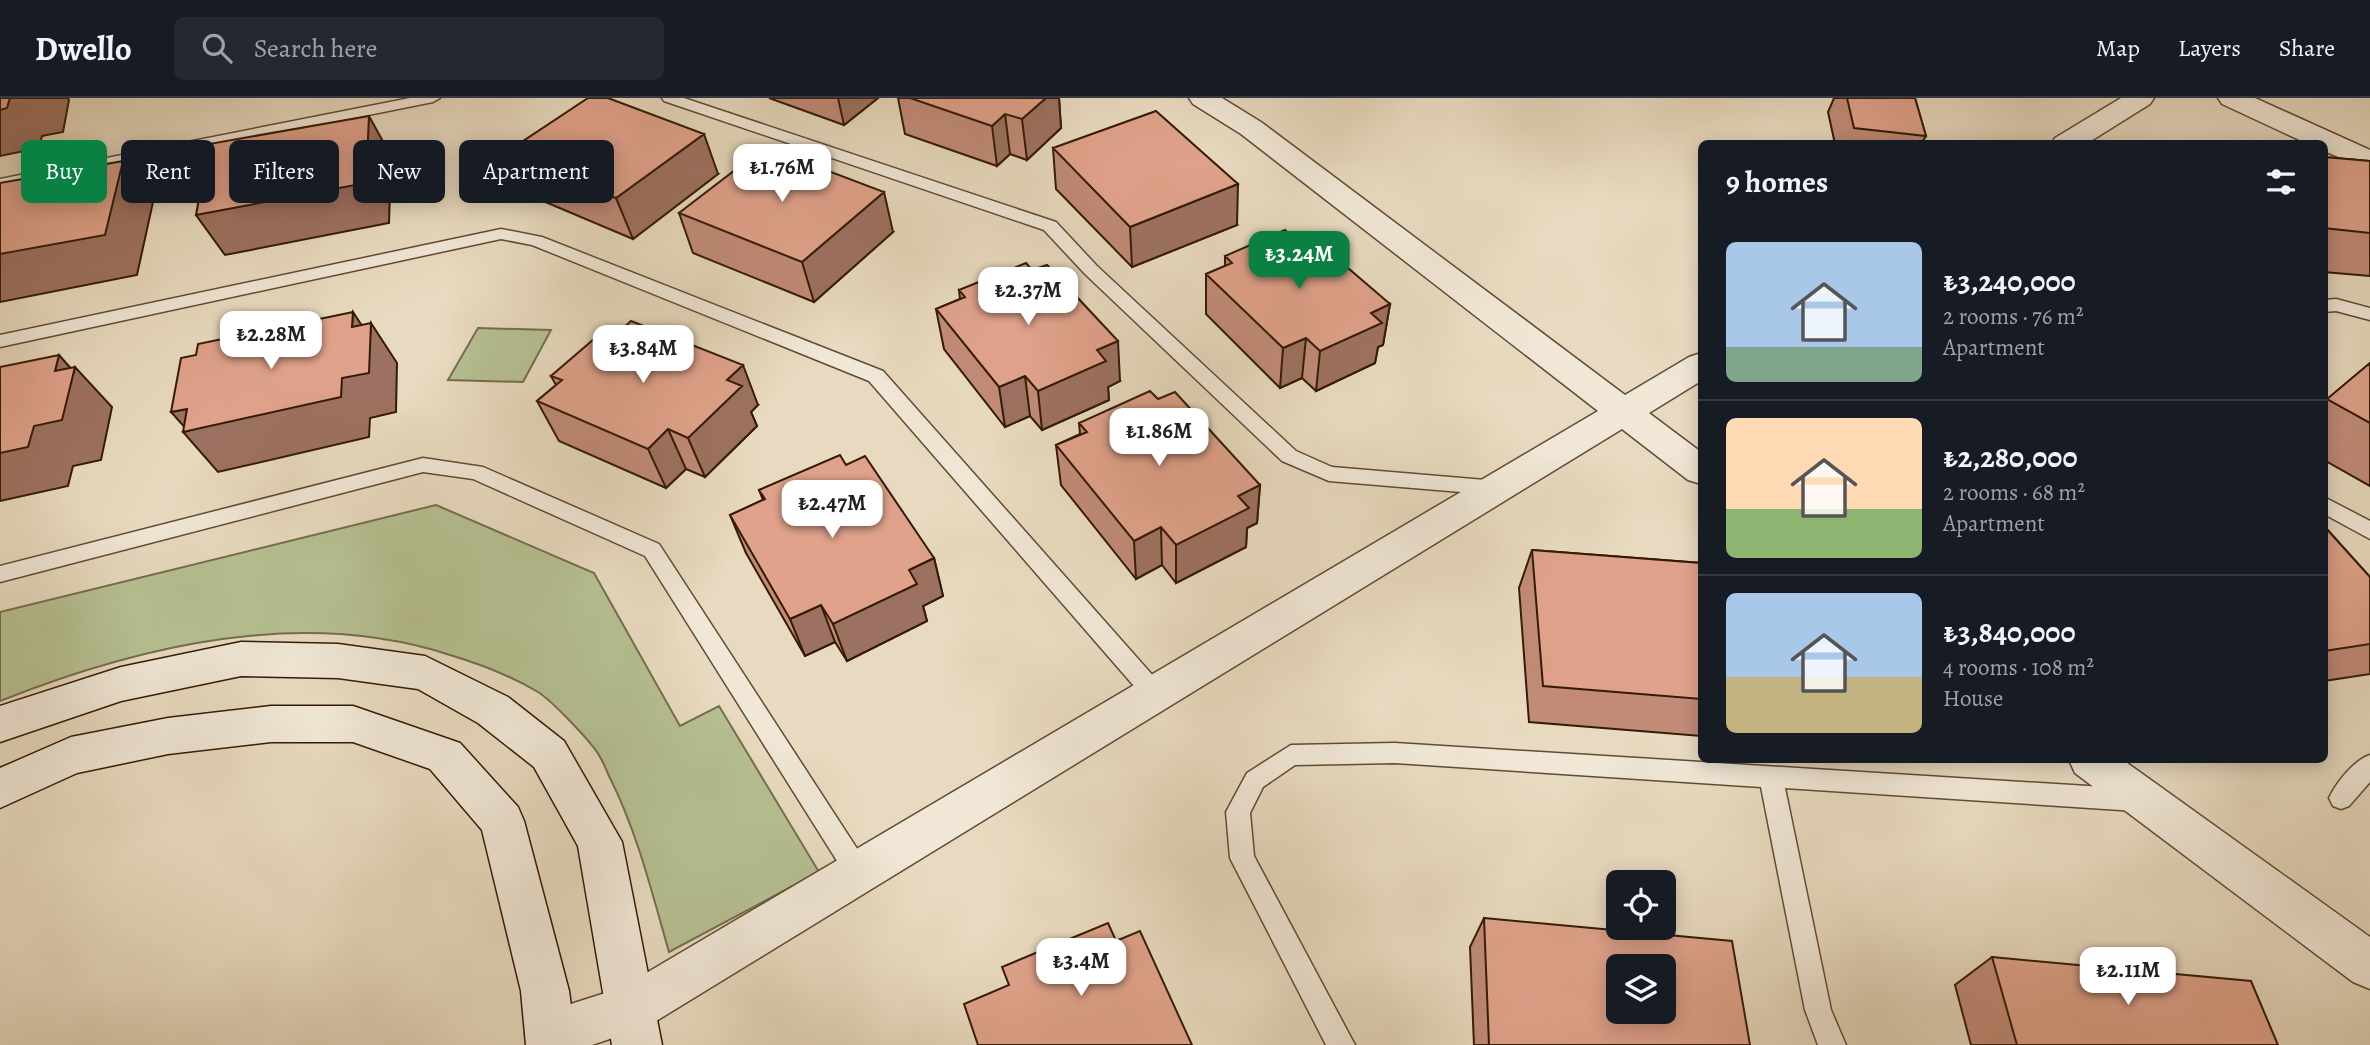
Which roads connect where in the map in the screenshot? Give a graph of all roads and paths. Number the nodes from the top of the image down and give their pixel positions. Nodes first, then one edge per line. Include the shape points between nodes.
1 (433, 98) edge
2 (669, 98) edge
3 (1203, 98) edge
4 (2140, 98) edge
5 (2238, 99) edge
6 (2072, 140) edge
7 (2325, 140) edge
8 (2328, 141) edge
9 (2370, 161) edge
10 (0, 184) edge
11 (2328, 306) edge
12 (2370, 314) edge
13 (0, 341) edge
14 (1698, 367) edge
15 (1622, 413) junction
16 (1698, 469) edge
17 (1497, 488) junction
18 (2328, 507) edge
19 (2370, 531) edge
20 (0, 574) edge
21 (1155, 694) junction
22 (0, 724) edge
23 (2094, 763) edge
24 (2370, 765) edge
25 (1771, 776) junction
26 (0, 789) edge
27 (2341, 798) dead end
28 (2145, 800) junction
29 (858, 872) junction
30 (2370, 966) edge
31 (634, 1027) edge
32 (551, 1039) edge
33 (1341, 1045) edge
34 (1832, 1045) edge

1 - 10 lane
2 - 17 lane via 1050,226 1289,456 1329,474
3 - 15 street via 1251,128
4 - 6 street
5 - 7 street
8 - 9 street
11 - 12 lane
13 - 21 lane via 501,234 536,241 876,376
14 - 15 street
15 - 16 street
15 - 17 street
17 - 21 street
18 - 19 lane
20 - 29 lane via 423,465 476,472 652,550
21 - 29 street
22 - 31 street via 121,684 240,659 338,661 425,673 494,710 549,754 600,842
23 - 28 street
24 - 27 lane
25 - 28 lane
25 - 33 lane via 1395,752 1291,755 1255,780 1238,812 1242,858
25 - 34 lane via 1818,1010
26 - 32 street via 71,756 168,736 271,724 353,724 445,756 502,821 545,992
28 - 30 street
29 - 31 street
31 - 32 street

